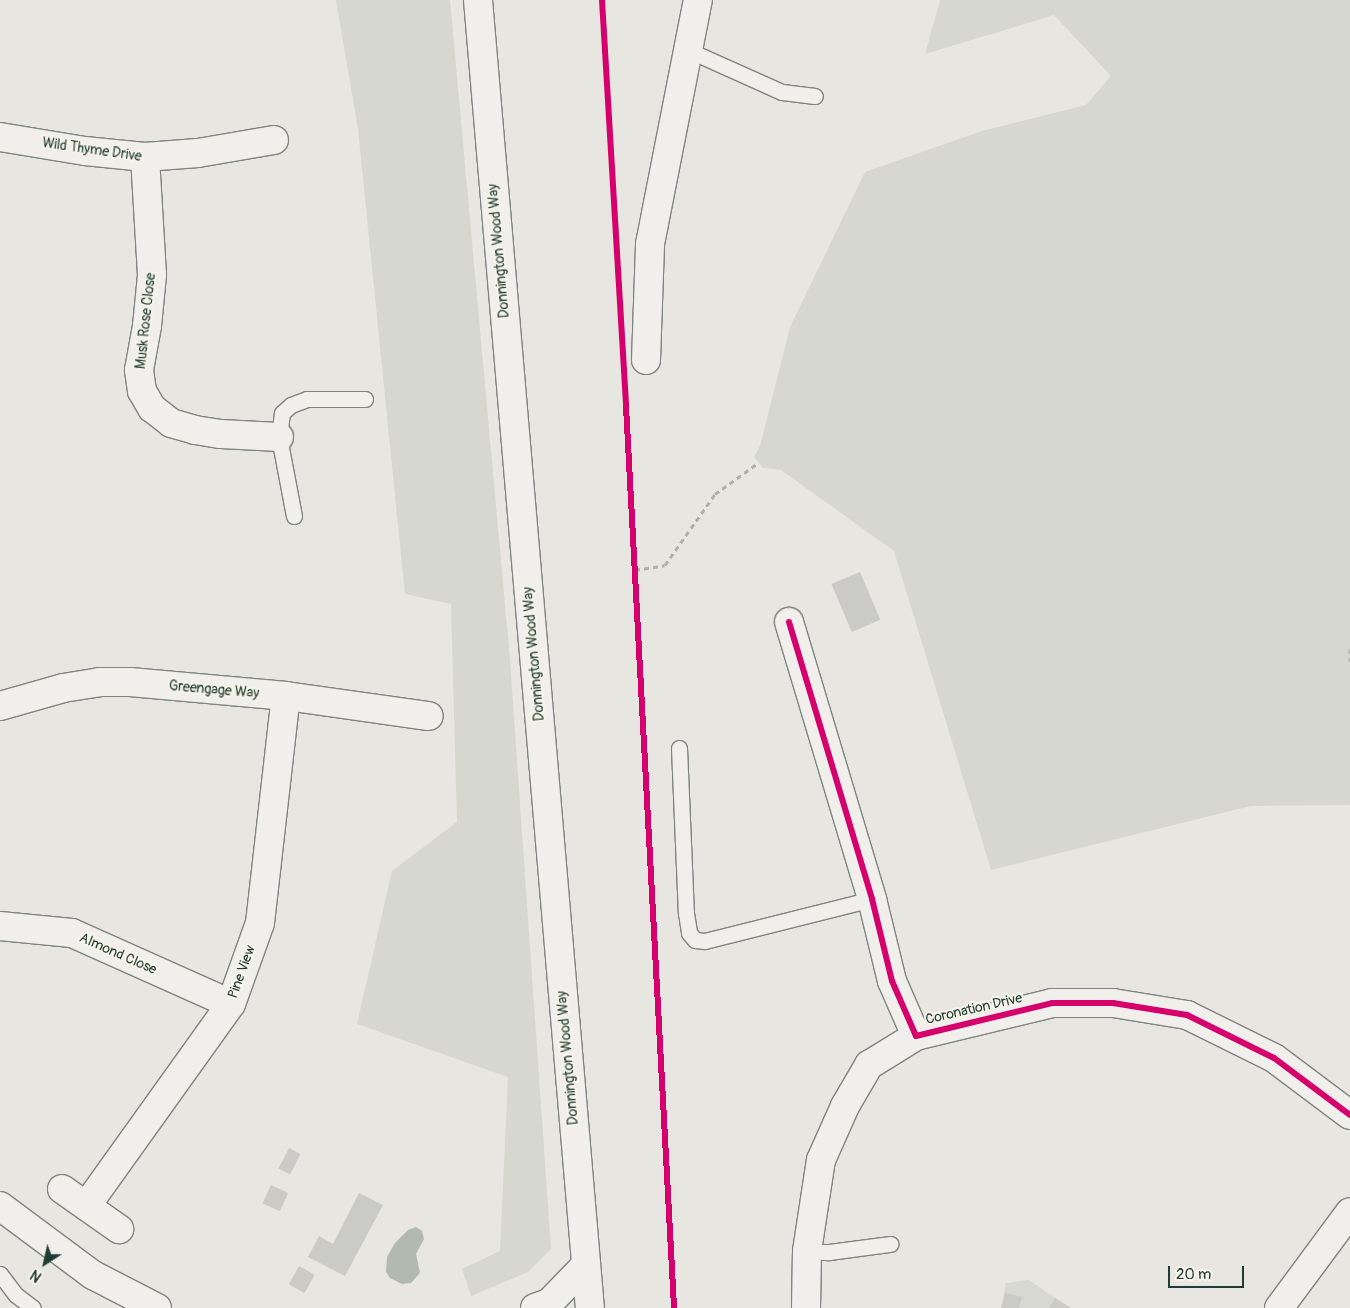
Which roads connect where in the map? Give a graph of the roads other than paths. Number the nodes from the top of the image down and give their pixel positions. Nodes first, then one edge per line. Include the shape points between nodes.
1 (478, 0) edge
2 (698, 0) edge
3 (688, 50) junction
4 (815, 96) dead end
5 (0, 137) edge
6 (274, 140) dead end
7 (145, 157) junction
8 (646, 360) dead end
9 (365, 399) dead end
10 (279, 437) junction
11 (294, 516) dead end
12 (789, 622) dead end
13 (286, 696) junction
14 (0, 706) edge
15 (429, 716) dead end
16 (680, 748) dead end
17 (872, 898) junction
18 (0, 926) edge
19 (231, 1004) junction
20 (916, 1036) junction
21 (1350, 1115) edge
22 (62, 1188) dead end
23 (87, 1205) junction
24 (0, 1206) edge
25 (1350, 1212) edge
26 (119, 1229) dead end
27 (890, 1244) dead end
28 (806, 1250) junction
29 (586, 1265) junction
30 (0, 1274) edge
31 (33, 1308) edge
32 (157, 1308) edge
33 (535, 1308) edge
34 (590, 1308) edge
35 (806, 1308) edge
36 (1279, 1308) edge

1 - 29 street, Donnington Wood Way
2 - 3 street
3 - 4 lane via 782,92
3 - 8 street via 650,244
5 - 7 street, Wild Thyme Drive
6 - 7 street, Wild Thyme Drive via 198,153
7 - 10 street, Musk Rose Close via 152,275 139,370 142,392 152,408 171,423 221,434
9 - 10 lane via 323,397 291,405 282,413
10 - 11 lane
12 - 17 street, Coronation Drive
13 - 14 street, Greengage Way via 99,682 62,688
13 - 15 street, Greengage Way
13 - 19 street, Pine View via 260,923
16 - 17 lane via 686,913 689,933 695,940 705,942
17 - 20 street, Coronation Drive via 892,981
18 - 19 street, Almond Close via 72,933
19 - 23 street, Pine View
20 - 21 street, Coronation Drive via 1052,1003 1113,1003 1187,1015 1274,1058
20 - 28 street, Coronation Drive via 869,1066 845,1106 821,1160
22 - 23 street
23 - 26 street
24 - 32 street via 93,1275
25 - 36 street
27 - 28 lane via 829,1252
28 - 35 street, Coronation Drive
29 - 33 street via 549,1303
29 - 34 street, Donnington Wood Way
30 - 31 lane via 16,1295

